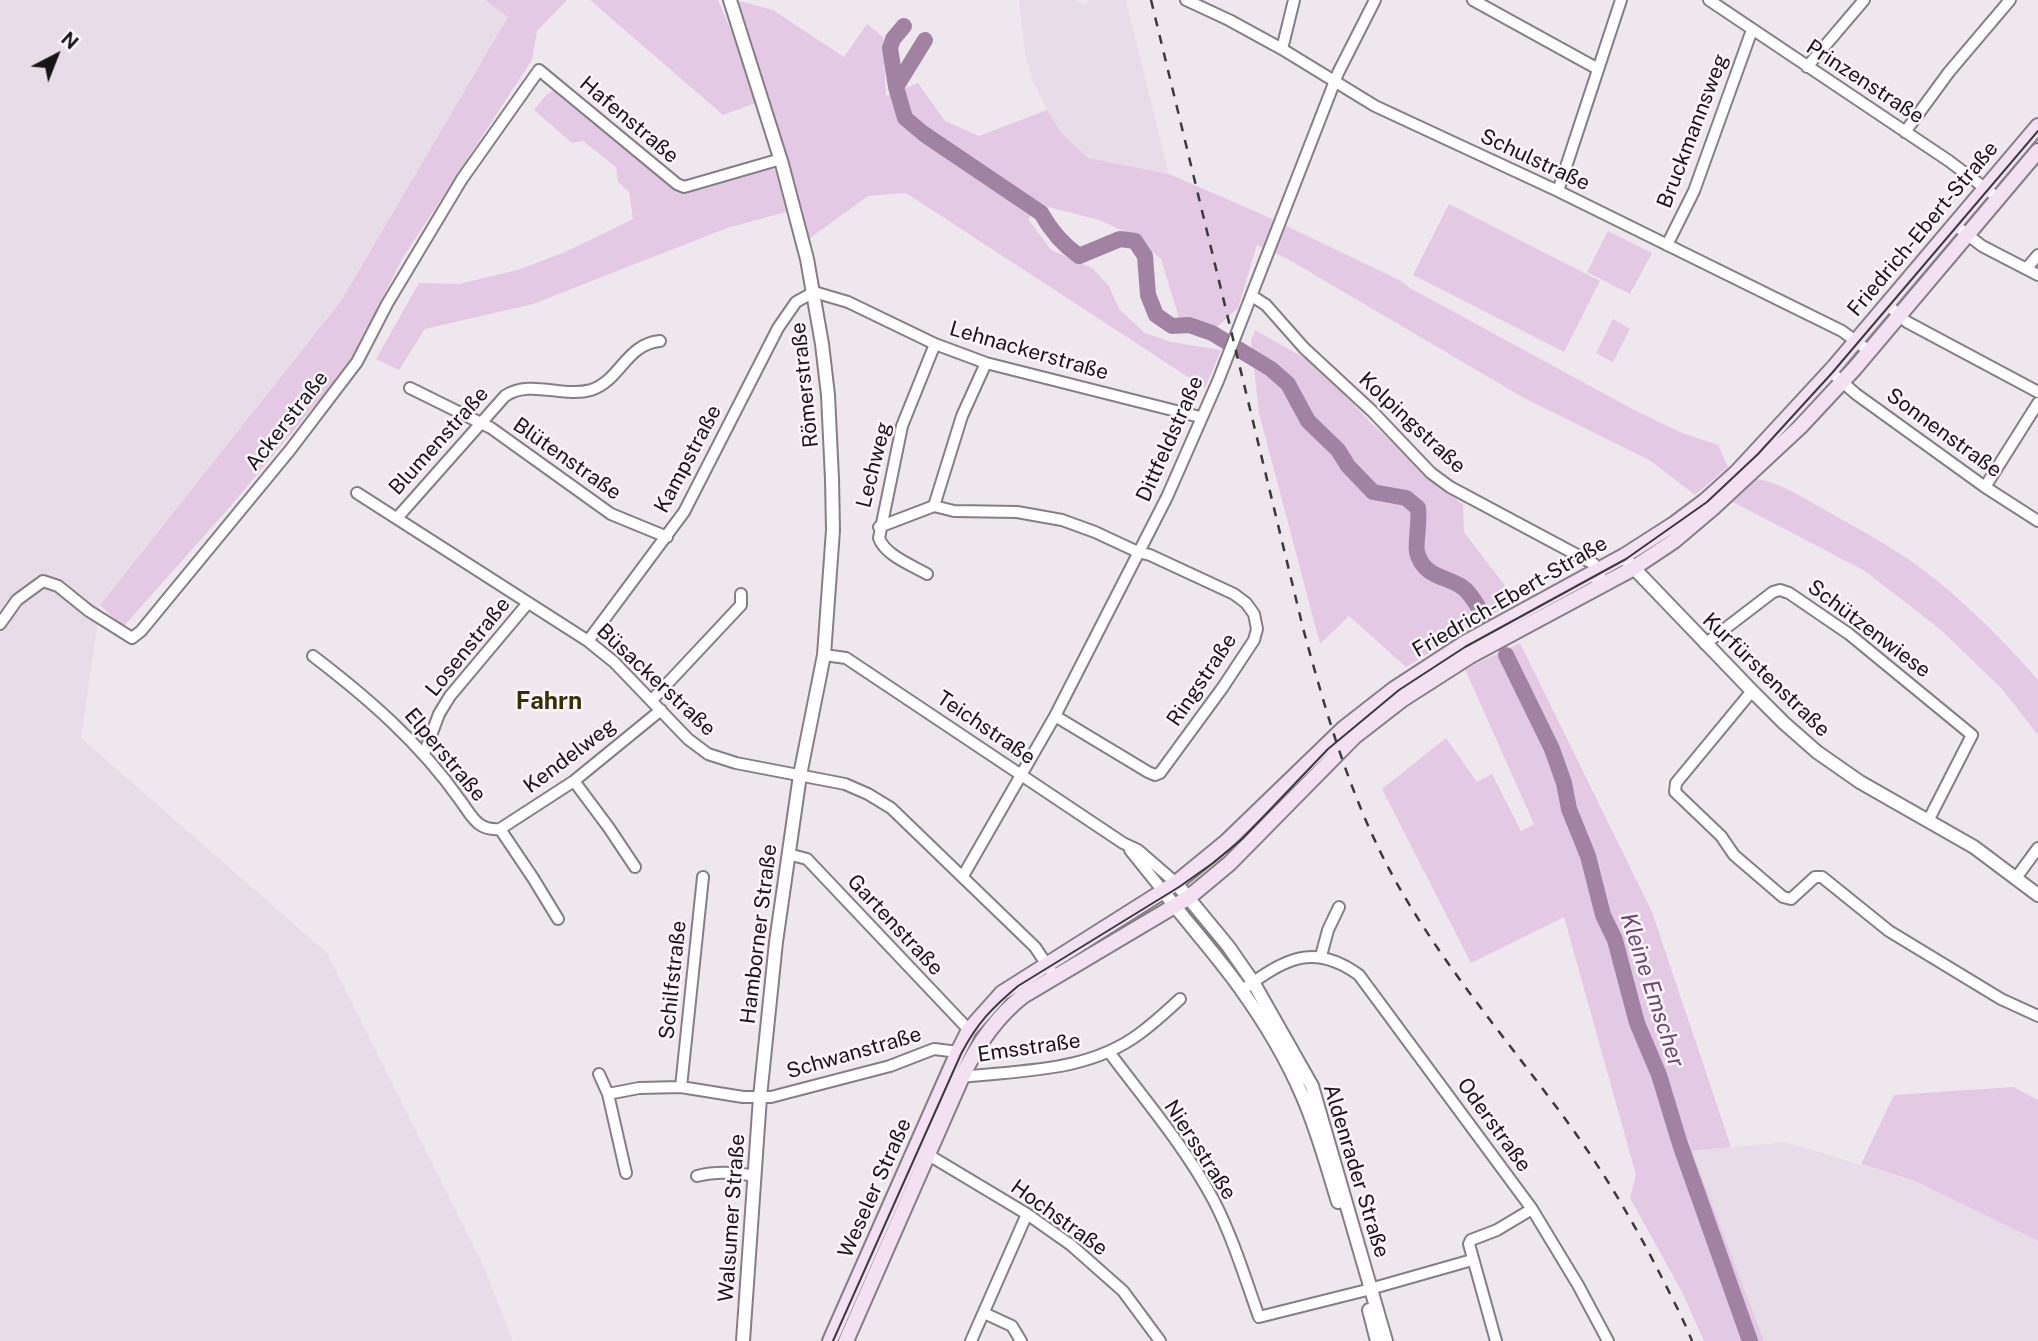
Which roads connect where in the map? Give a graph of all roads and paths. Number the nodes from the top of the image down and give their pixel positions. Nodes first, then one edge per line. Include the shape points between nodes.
1 (730, 0) edge
2 (1186, 0) edge
3 (1294, 0) edge
4 (1375, 0) edge
5 (1473, 0) edge
6 (1621, 0) edge
7 (1711, 0) edge
8 (1864, 0) edge
9 (2010, 0) edge
10 (1752, 30) junction
11 (1282, 49) junction
12 (1807, 67) junction
13 (1598, 69) junction
14 (539, 70) joint
15 (1335, 82) junction
16 (2038, 126) edge
17 (1905, 132) junction
18 (2038, 151) edge
19 (781, 159) junction
20 (1986, 188) junction
21 (1558, 191) junction
22 (1998, 198) junction
23 (1961, 230) junction
24 (1667, 245) junction
25 (2038, 255) edge
26 (2025, 268) junction
27 (2038, 275) edge
28 (814, 292) junction
29 (1252, 296) junction
30 (1888, 305) junction
31 (1900, 316) junction
32 (1856, 340) junction
33 (660, 341) dead end
34 (935, 344) junction
35 (1869, 351) junction
36 (986, 363) junction
37 (1830, 371) junction
38 (1842, 382) junction
39 (410, 388) dead end
40 (2038, 392) edge
41 (2038, 403) edge
42 (1200, 418) junction
43 (481, 423) junction
44 (1985, 487) junction
45 (357, 493) dead end
46 (934, 506) junction
47 (397, 518) junction
48 (2038, 521) edge
49 (879, 527) junction
50 (667, 537) junction
51 (1567, 551) junction
52 (1138, 552) junction
53 (1624, 556) junction
54 (1599, 569) junction
55 (1632, 569) junction
56 (927, 574) dead end
57 (1580, 579) junction
58 (1595, 589) junction
59 (741, 594) dead end
60 (528, 603) junction
61 (0, 624) edge
62 (588, 641) junction
63 (1705, 644) junction
64 (313, 656) dead end
65 (824, 656) junction
66 (1752, 691) junction
67 (652, 700) junction
68 (661, 710) junction
69 (1055, 716) junction
70 (424, 754) junction
71 (1022, 774) junction
72 (800, 775) junction
73 (574, 781) junction
74 (1928, 821) junction
75 (500, 829) junction
76 (2038, 848) edge
77 (788, 853) junction
78 (635, 867) dead end
79 (963, 876) junction
80 (703, 877) dead end
81 (2016, 878) junction
82 (1169, 887) junction
83 (2038, 895) edge
84 (1188, 898) junction
85 (1174, 905) junction
86 (1339, 907) dead end
87 (558, 919) dead end
88 (1321, 956) junction
89 (1047, 963) junction
90 (1055, 977) junction
91 (1247, 986) junction
92 (1180, 999) dead end
93 (2038, 1016) edge
94 (969, 1030) junction
95 (958, 1052) junction
96 (1109, 1052) junction
97 (956, 1073) junction
98 (599, 1074) dead end
99 (681, 1087) junction
100 (608, 1094) junction
101 (760, 1097) junction
102 (923, 1151) junction
103 (626, 1173) dead end
104 (697, 1176) dead end
105 (754, 1176) junction
106 (1532, 1209) junction
107 (1027, 1214) junction
108 (1472, 1260) junction
109 (1367, 1289) junction
110 (984, 1312) junction
111 (743, 1341) edge
112 (830, 1341) edge
113 (846, 1341) edge
114 (971, 1341) edge
115 (1021, 1341) edge
116 (1160, 1341) edge
117 (1377, 1341) edge
118 (1386, 1341) edge
119 (1496, 1341) edge
120 (1608, 1341) edge

1 - 19 street, Römerstraße
2 - 11 street, Schulstraße
3 - 11 street
4 - 15 street, Dittfeldstraße
5 - 13 street
6 - 13 street
7 - 10 street, Prinzenstraße
8 - 12 street
9 - 17 street
10 - 12 street, Prinzenstraße
10 - 24 street, Bruckmannsweg via 1694,191
11 - 15 street, Schulstraße
12 - 17 street, Prinzenstraße
13 - 21 street
14 - 19 street, Hafenstraße via 684,187
14 - 61 street, Ackerstraße via 462,179 358,362 141,631 132,638 58,586 43,581 17,600
15 - 21 street, Schulstraße via 1386,112
15 - 29 street, Dittfeldstraße
16 - 20 main road, Friedrich-Ebert-Straße
17 - 20 street, Prinzenstraße
18 - 22 main road, Friedrich-Ebert-Straße
19 - 28 street, Römerstraße
20 - 22 street, Prinzenstraße
20 - 23 main road, Friedrich-Ebert-Straße
21 - 24 street, Schulstraße
22 - 23 main road, Friedrich-Ebert-Straße
23 - 26 street
23 - 30 main road, Friedrich-Ebert-Straße
23 - 31 main road, Friedrich-Ebert-Straße
24 - 32 street, Schulstraße
25 - 26 street
26 - 27 street
28 - 34 street, Lehnackerstraße via 848,302
28 - 50 street, Kampstraße via 796,302 778,328
28 - 65 street, Römerstraße via 828,395 832,480
29 - 42 street, Dittfeldstraße
29 - 51 street, Kolpingstraße via 1431,473
30 - 31 street
30 - 32 main road, Friedrich-Ebert-Straße
31 - 35 main road, Friedrich-Ebert-Straße
31 - 40 street
32 - 35 street, Schulstraße
32 - 37 main road, Friedrich-Ebert-Straße
33 - 43 street, Blumenstraße via 638,348 610,378 591,390 519,389 505,396
34 - 36 street, Lehnackerstraße
34 - 49 street, Lechweg via 902,426
35 - 38 main road, Friedrich-Ebert-Straße
36 - 42 street, Lehnackerstraße
36 - 46 street via 962,416
37 - 38 street, Sonnenstraße
37 - 53 main road, Friedrich-Ebert-Straße via 1736,473 1674,524
38 - 44 street, Sonnenstraße
38 - 55 main road, Friedrich-Ebert-Straße via 1713,508
39 - 43 street, Blütenstraße
41 - 44 street
42 - 52 street, Dittfeldstraße
43 - 47 street, Blumenstraße
43 - 50 street, Blütenstraße via 611,514
44 - 48 street, Sonnenstraße
45 - 47 street, Büsackerstraße
46 - 49 street
46 - 52 street via 1062,520
47 - 60 street, Büsackerstraße
49 - 56 street, Lechweg via 881,545
50 - 62 street, Kampstraße
51 - 54 street, Kolpingstraße
51 - 57 street via 1580,565
52 - 69 street, Dittfeldstraße
52 - 69 street, Ringstraße via 1246,603 1254,614 1254,640 1155,775
53 - 54 main road, Friedrich-Ebert-Straße
53 - 55 street, Kurfürstenstraße
54 - 57 main road, Friedrich-Ebert-Straße
54 - 58 street
55 - 58 main road, Friedrich-Ebert-Straße
55 - 63 street, Kurfürstenstraße
57 - 82 main road, Friedrich-Ebert-Straße via 1463,643 1394,688 1344,728 1226,842
58 - 84 main road, Friedrich-Ebert-Straße via 1470,656 1403,699 1354,737 1230,863
59 - 67 street via 741,605
60 - 62 street, Büsackerstraße
60 - 70 street, Losenstraße via 450,695
62 - 67 street, Büsackerstraße
63 - 66 street, Kurfürstenstraße
63 - 74 street, Schützenwiese via 1780,590 1849,634 1972,735
64 - 70 street, Elperstraße
65 - 71 street, Teichstraße via 846,658
65 - 72 street, Römerstraße
66 - 74 street, Kurfürstenstraße via 1818,751 1860,782
66 - 93 street via 1676,783 1675,792 1721,835 1734,855 1783,897 1791,899 1815,877 1822,877 1889,931 2001,999
67 - 68 street, Büsackerstraße
68 - 72 street, Büsackerstraße via 708,754
68 - 73 street, Kendelweg
69 - 71 street, Dittfeldstraße
70 - 75 street, Elperstraße via 477,823 489,830
71 - 79 street, Dittfeldstraße
71 - 82 street, Teichstraße via 1138,850
72 - 77 street, Hamborner Straße
72 - 79 street, Büsackerstraße via 845,784 891,808
73 - 75 street, Kendelweg
73 - 78 street
74 - 81 street, Kurfürstenstraße
75 - 87 street
76 - 81 street
77 - 94 street, Gartenstraße via 807,859
77 - 101 street, Hamborner Straße
79 - 89 street, Büsackerstraße
80 - 99 street, Schilfstraße
81 - 83 street, Kurfürstenstraße
82 - 84 street, Aldenrader Straße
82 - 85 street, Aldenrader Straße
82 - 89 main road, Friedrich-Ebert-Straße
84 - 85 main road, Friedrich-Ebert-Straße
84 - 91 street, Aldenrader Straße via 1228,946
85 - 90 main road, Friedrich-Ebert-Straße
85 - 91 street, Aldenrader Straße
86 - 88 street
88 - 91 street via 1288,962
88 - 106 street, Oderstraße via 1359,975
89 - 90 street, Büsackerstraße
89 - 94 main road, Friedrich-Ebert-Straße via 1002,993
90 - 97 main road, Friedrich-Ebert-Straße via 1000,1016
91 - 109 street, Aldenrader Straße via 1301,1093
92 - 96 street, Emsstraße via 1138,1035
94 - 95 main road, Friedrich-Ebert-Straße
95 - 97 main road, Weseler Straße
95 - 101 street, Schwanstraße via 934,1049 890,1066
96 - 97 street, Emsstraße via 1076,1064
96 - 109 street, Niersstraße via 1213,1200 1258,1317
97 - 102 main road, Weseler Straße
98 - 100 street
99 - 100 street, Schwanstraße
99 - 101 street, Schwanstraße
100 - 103 street
101 - 105 street, Walsumer Straße
102 - 107 street, Hochstraße
102 - 112 main road, Weseler Straße
102 - 113 main road, Weseler Straße
104 - 105 street via 735,1172
105 - 111 street, Walsumer Straße
106 - 108 street via 1471,1240
106 - 120 street, Oderstraße
107 - 110 street
107 - 116 street, Hochstraße via 1123,1291
108 - 109 street
108 - 119 street
109 - 117 street, Aldenrader Straße
109 - 118 street, Aldenrader Straße
110 - 114 street
110 - 115 street via 1012,1326

